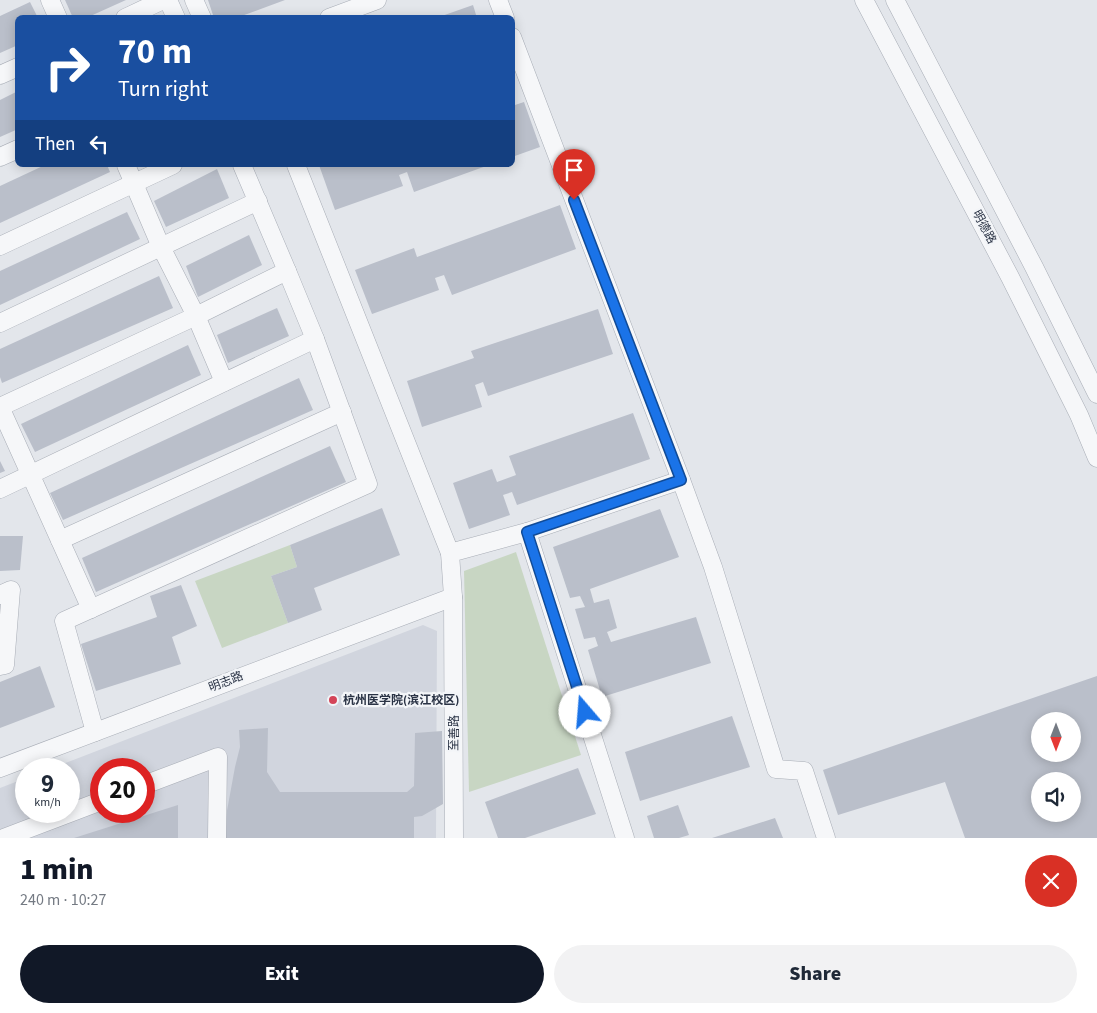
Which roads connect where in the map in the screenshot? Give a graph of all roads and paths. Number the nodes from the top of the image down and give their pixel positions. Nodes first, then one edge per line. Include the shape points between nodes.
1 (50, 0) edge
2 (163, 0) edge
3 (168, 0) edge
4 (194, 0) edge
5 (377, 0) edge
6 (498, 0) edge
7 (864, 0) edge
8 (895, 0) edge
9 (57, 15) edge
10 (131, 15) edge
11 (175, 15) edge
12 (201, 15) edge
13 (337, 15) edge
14 (504, 15) edge
15 (515, 52) edge
16 (15, 68) edge
17 (519, 71) edge
18 (0, 75) edge
19 (15, 150) edge
20 (0, 157) edge
21 (127, 167) edge
22 (169, 167) edge
23 (243, 167) edge
24 (297, 167) edge
25 (135, 184) junction
26 (258, 201) junction
27 (0, 246) edge
28 (161, 247) junction
29 (287, 271) junction
30 (196, 316) junction
31 (0, 322) edge
32 (315, 339) junction
33 (224, 382) junction
34 (1097, 394) edge
35 (342, 412) junction
36 (1097, 458) edge
37 (30, 474) junction
38 (681, 480) junction
39 (0, 489) edge
40 (527, 532) junction
41 (60, 540) junction
42 (450, 553) junction
43 (0, 596) edge
44 (453, 597) junction
45 (91, 609) junction
46 (0, 666) edge
47 (95, 732) junction
48 (0, 768) edge
49 (155, 781) edge
50 (90, 805) edge
51 (4, 838) edge
52 (217, 838) edge
53 (454, 838) edge
54 (625, 838) edge
55 (826, 838) edge

1 - 9 street
2 - 10 street
3 - 11 street
4 - 12 street
5 - 13 street
6 - 14 street
7 - 36 street, 明德路 via 1010,276
8 - 34 street, 明德路
15 - 17 street
16 - 18 street
17 - 38 street
19 - 20 street
21 - 25 street
22 - 25 street
23 - 26 street
24 - 42 street, 至善路
25 - 27 street
25 - 28 street
26 - 28 street
26 - 29 street
28 - 30 street
28 - 31 street
29 - 30 street
29 - 32 street
30 - 33 street
30 - 37 street via 0,407
32 - 33 street
32 - 35 street
33 - 37 street
35 - 41 street
35 - 45 street via 368,484
37 - 39 street
37 - 41 street
38 - 40 street
38 - 55 street via 713,567 776,770 804,771
40 - 42 street
40 - 54 street
41 - 45 street
42 - 44 street, 至善路
43 - 46 street via 11,590 5,664
44 - 47 street, 明志路
44 - 53 street, 至善路
45 - 47 street via 64,621
47 - 48 street, 明志路
49 - 52 street via 218,757
50 - 51 street

